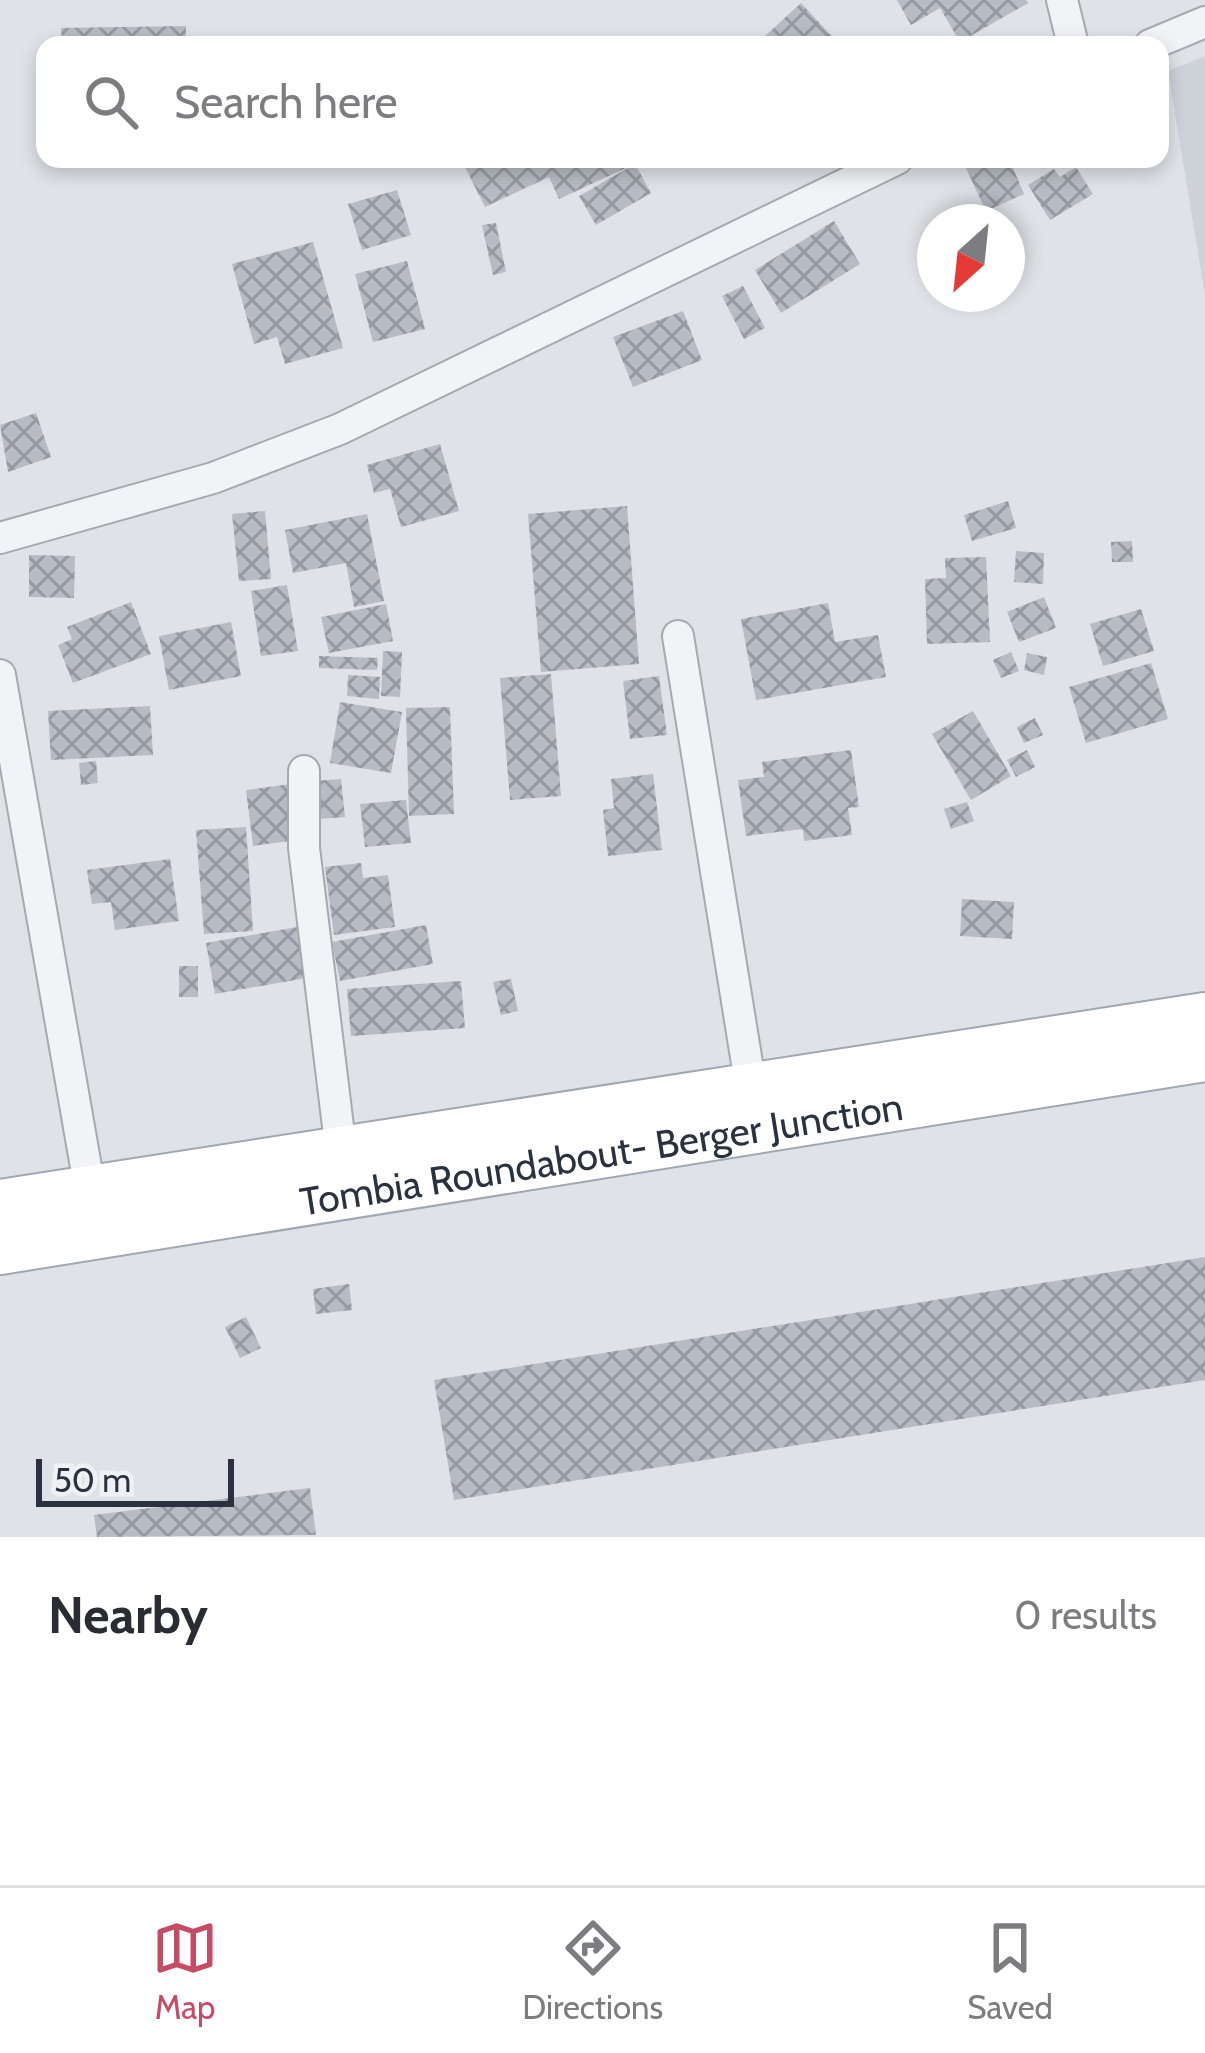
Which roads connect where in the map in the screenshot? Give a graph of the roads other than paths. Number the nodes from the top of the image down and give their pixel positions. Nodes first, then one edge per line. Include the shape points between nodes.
1 (1062, 0) edge
2 (1205, 22) edge
3 (1070, 36) edge
4 (1169, 37) edge
5 (879, 168) edge
6 (0, 538) edge
7 (678, 636) dead end
8 (0, 674) edge
9 (3, 723) edge
10 (304, 771) dead end
11 (1205, 1017) edge
12 (1205, 1057) edge
13 (751, 1088) junction
14 (341, 1151) junction
15 (0, 1204) edge
16 (94, 1213) junction
17 (0, 1250) edge

1 - 3 street
2 - 4 street
5 - 6 street via 340,429 213,478
7 - 13 street
8 - 9 street
9 - 16 street
10 - 14 street via 304,848
11 - 13 main road, Tombia Roundabout- Berger Junction
12 - 16 main road, Tombia Roundabout- Berger Junction
13 - 14 main road, Tombia Roundabout- Berger Junction
14 - 16 main road, Tombia Roundabout- Berger Junction
15 - 16 main road, Tombia Roundabout- Berger Junction
16 - 17 main road, Tombia Roundabout- Berger Junction

